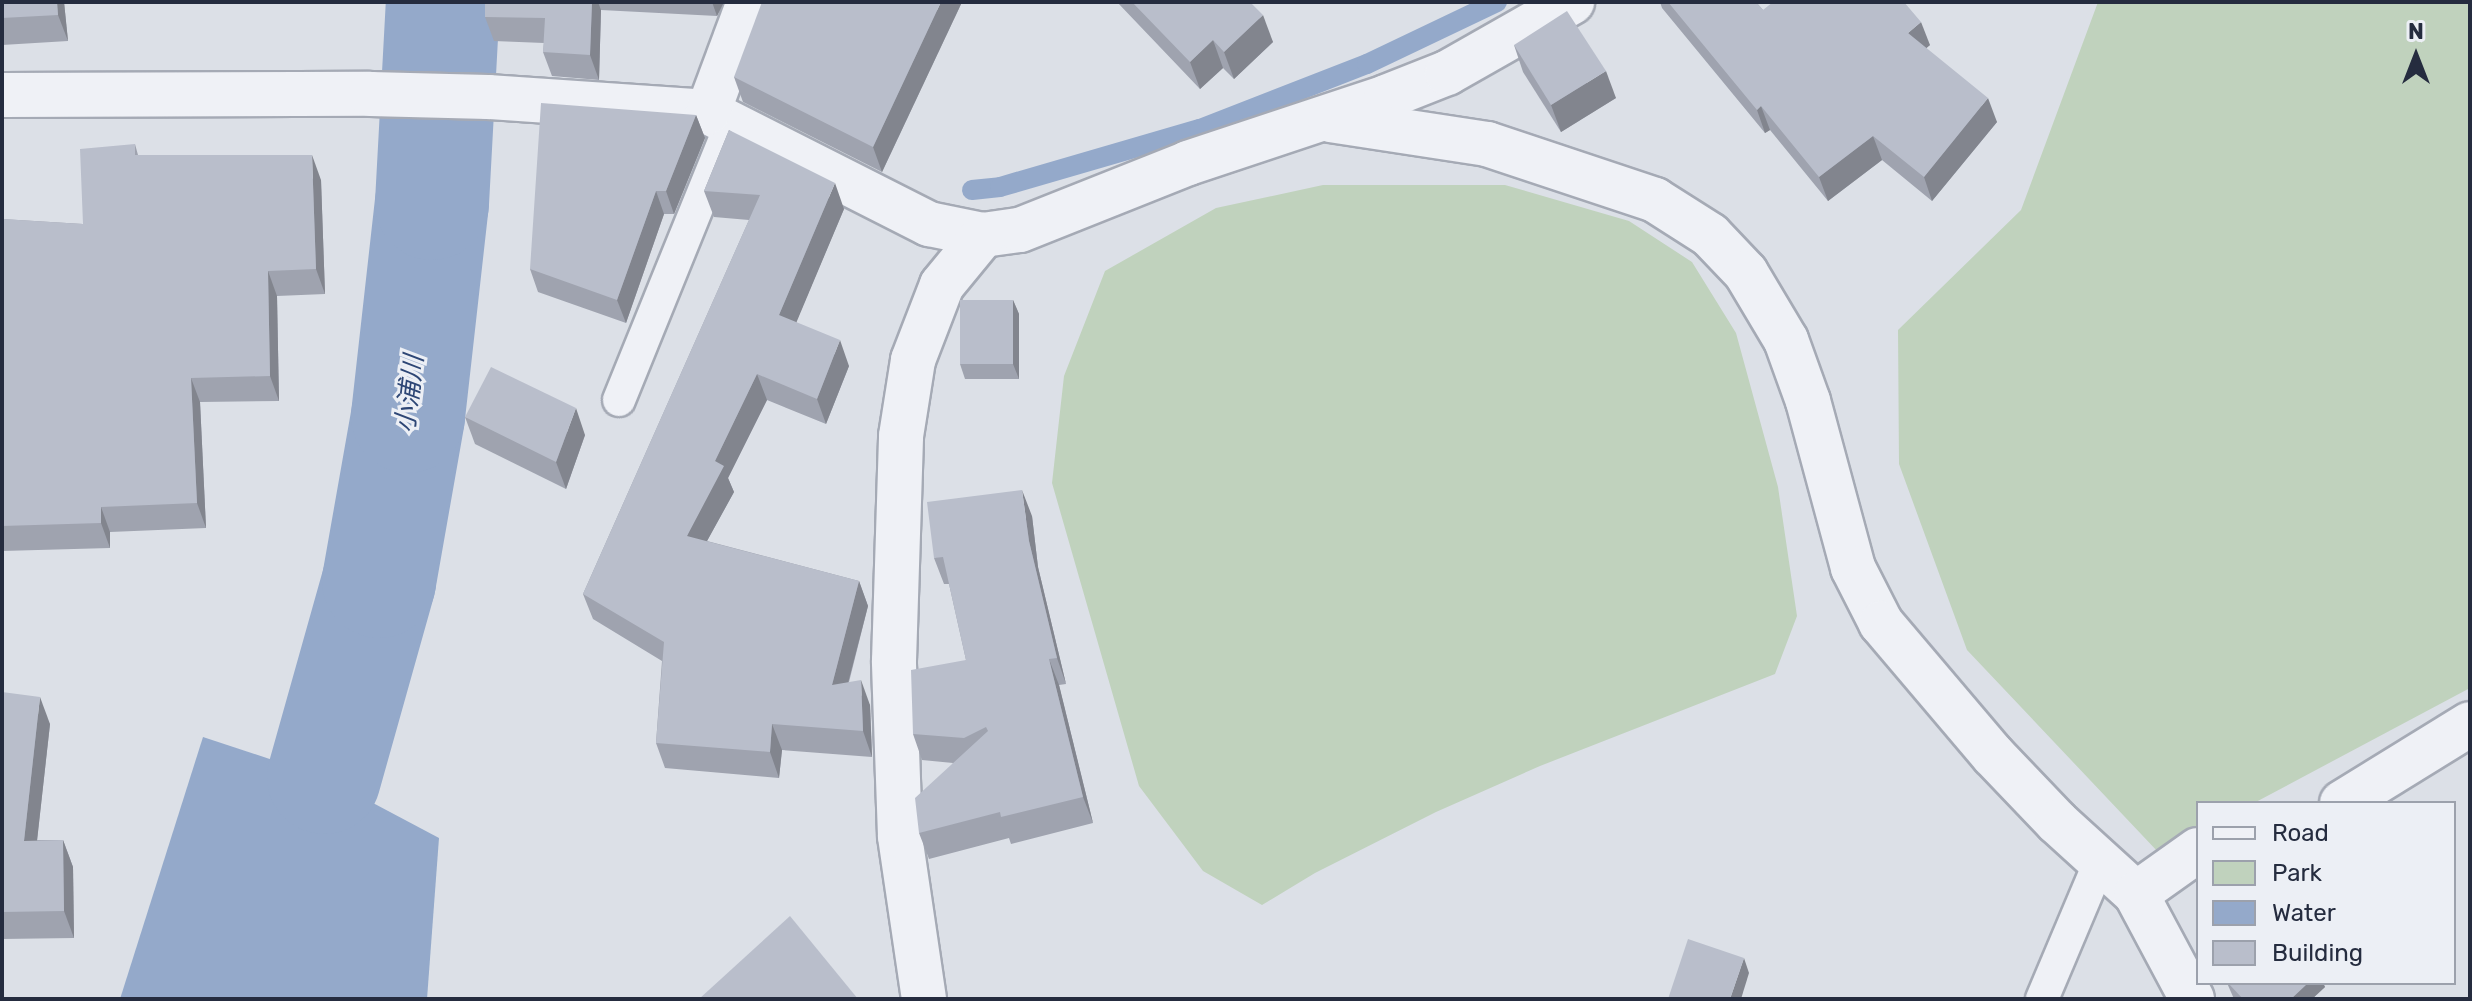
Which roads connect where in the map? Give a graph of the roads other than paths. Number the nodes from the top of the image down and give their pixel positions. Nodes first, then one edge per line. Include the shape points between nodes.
1 (749, 2) edge
2 (1572, 2) edge
3 (2, 95) edge
4 (720, 118) junction
5 (1327, 119) junction
6 (983, 235) junction
7 (619, 400) dead end
8 (2470, 724) edge
9 (2345, 801) edge
10 (2196, 851) edge
11 (2100, 862) junction
12 (2136, 894) junction
13 (924, 999) edge
14 (2042, 999) edge
15 (2192, 999) edge

1 - 4 street
2 - 5 street via 1447,73
3 - 4 street via 488,97
4 - 6 street via 929,224
4 - 7 lane
5 - 6 street via 1188,163 1020,230
5 - 11 street via 1487,144 1655,200 1710,235 1746,273 1786,340 1853,568 1881,623 1993,755
6 - 13 street via 942,285 913,360 901,436 894,661 900,836
8 - 9 street
10 - 12 street
11 - 12 street
11 - 14 lane
12 - 15 street

